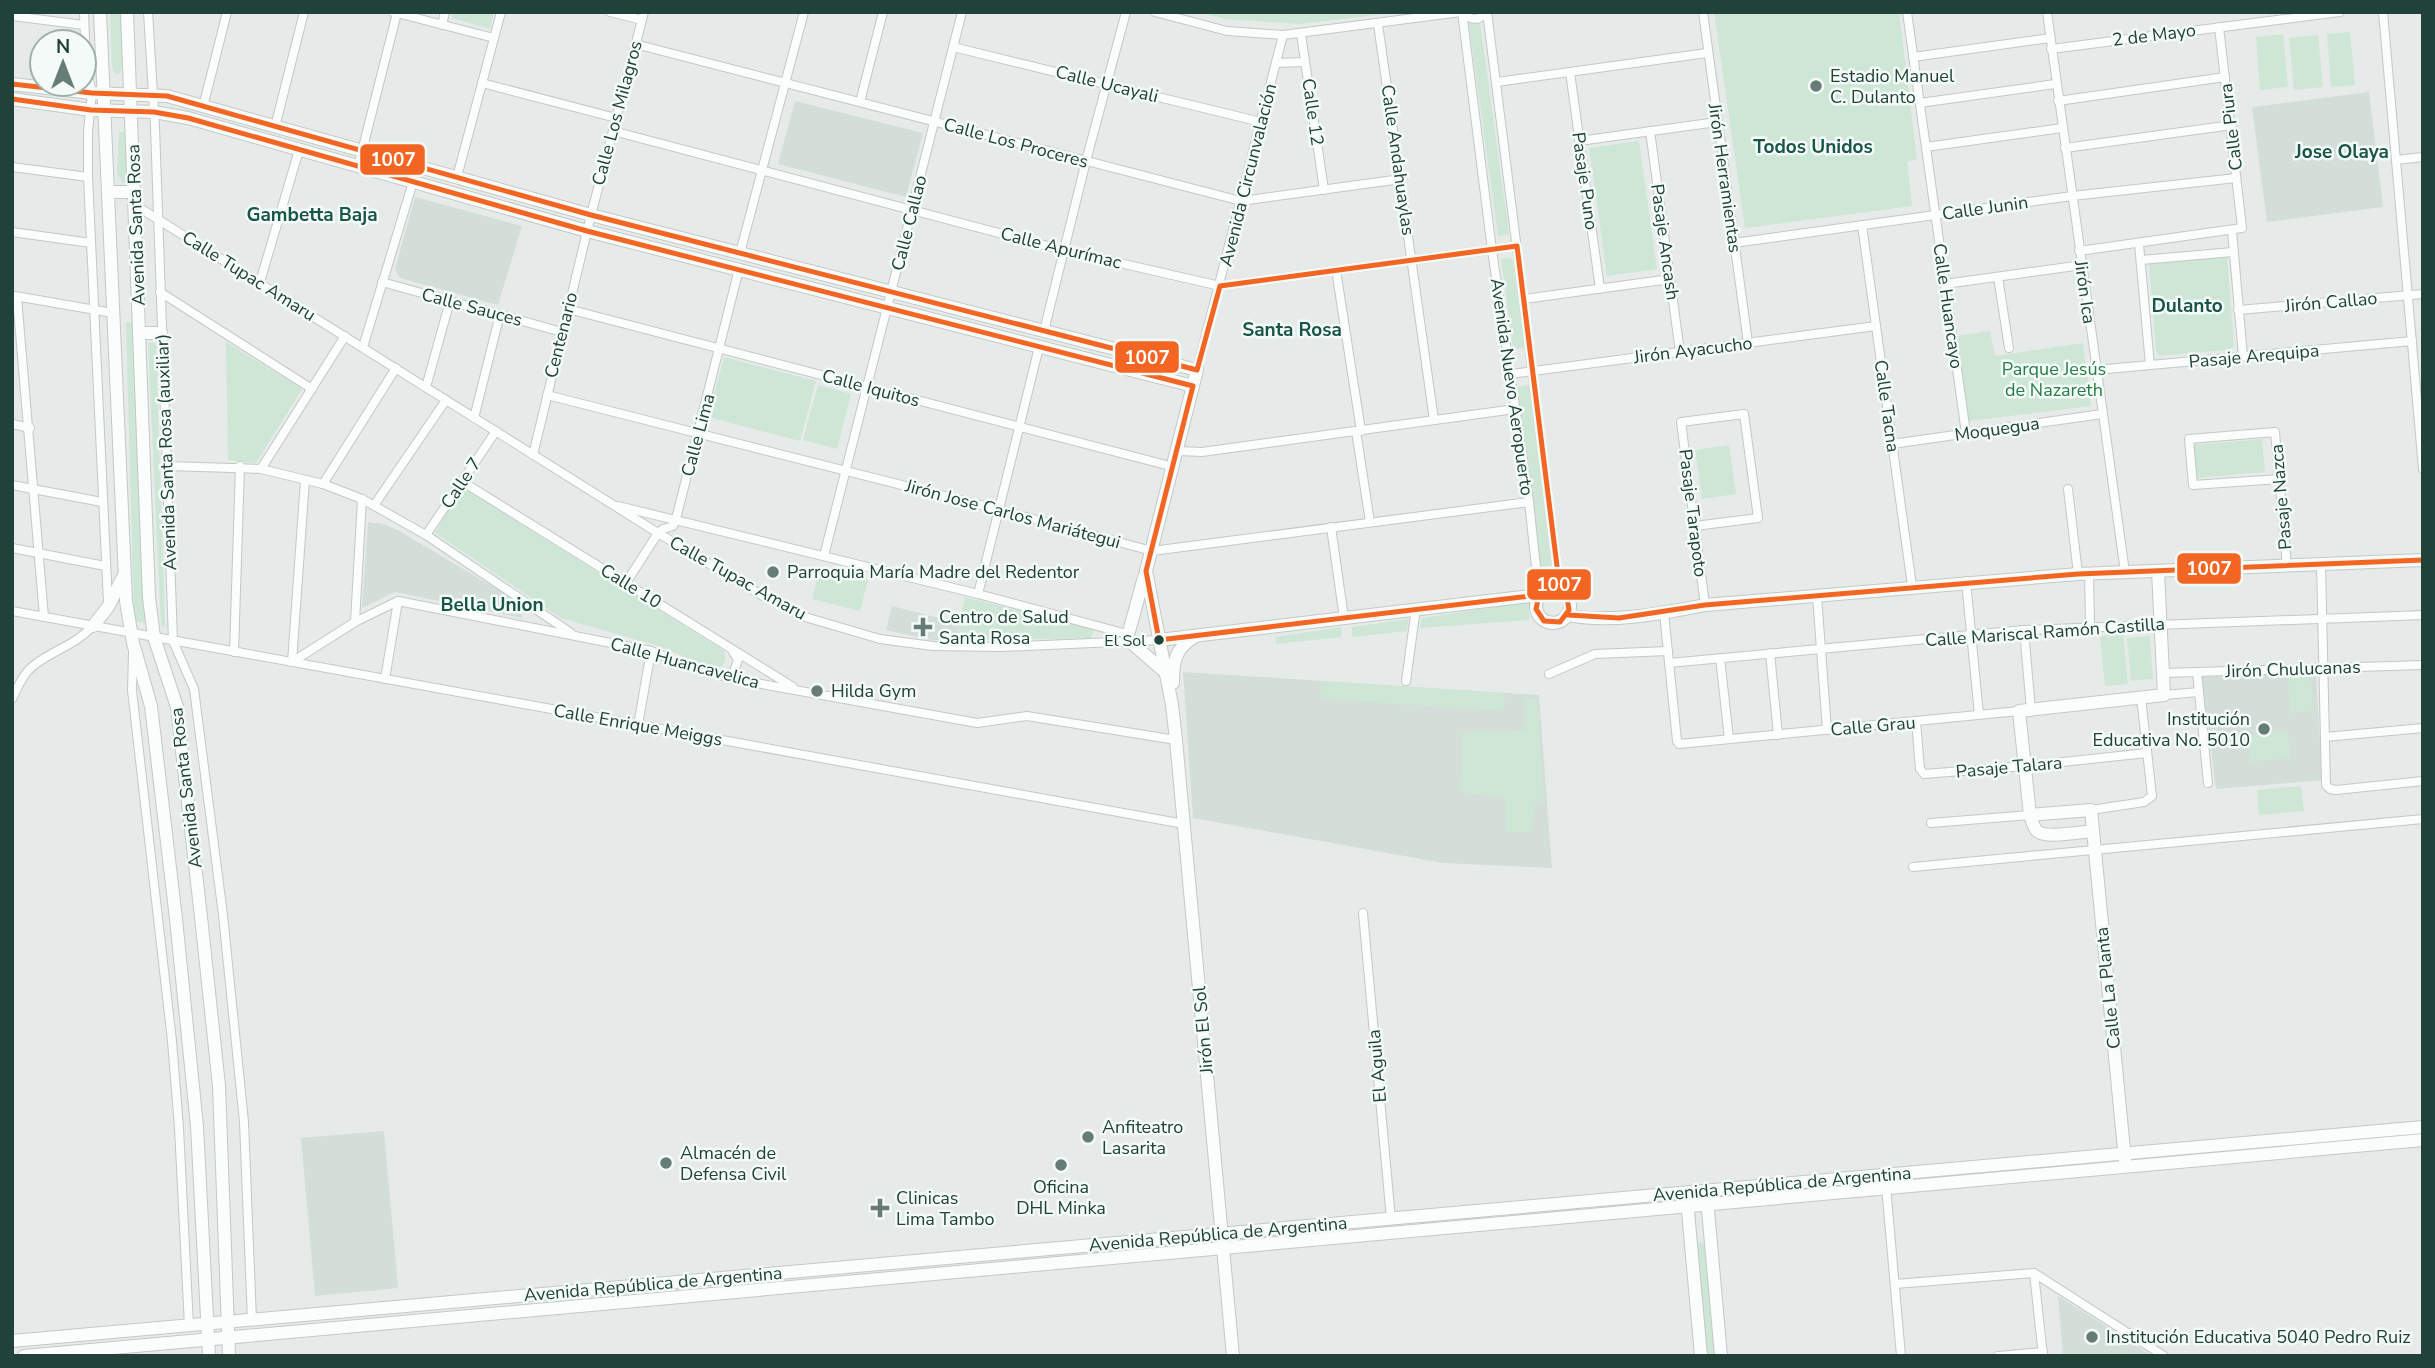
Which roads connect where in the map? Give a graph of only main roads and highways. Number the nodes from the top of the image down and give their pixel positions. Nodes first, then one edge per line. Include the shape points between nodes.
1 (100, 12) edge
2 (127, 12) edge
3 (98, 93) joint
4 (131, 94) junction
5 (98, 98) edge
6 (12, 99) edge
7 (98, 111) junction
8 (132, 111) junction
9 (108, 192) junction
10 (135, 199) junction
11 (141, 333) junction
12 (161, 333) road end
13 (1193, 386) junction
14 (2423, 560) edge
15 (1146, 571) junction
16 (2158, 571) junction
17 (125, 574) junction
18 (1539, 595) junction
19 (1568, 615) junction
20 (93, 626) road end
21 (1195, 636) junction
22 (1159, 640) junction
23 (1165, 673) junction
24 (1172, 705) junction
25 (2030, 815) junction
26 (2093, 831) junction
27 (2423, 1127) edge
28 (2423, 1140) edge
29 (2124, 1153) junction
30 (2126, 1167) junction
31 (1706, 1191) junction
32 (1686, 1192) junction
33 (1707, 1205) junction
34 (1687, 1207) junction
35 (1222, 1234) junction
36 (1223, 1248) junction
37 (227, 1322) junction
38 (206, 1324) junction
39 (228, 1338) junction
40 (208, 1340) junction
41 (12, 1341) edge
42 (164, 1350) edge
43 (131, 1351) edge
44 (24, 1356) edge
45 (209, 1356) edge
46 (229, 1356) edge
47 (1233, 1356) edge
48 (1700, 1356) edge
49 (1721, 1356) edge

1 - 3 main road, Avenida Santa Rosa
2 - 4 main road, Avenida Santa Rosa
3 - 4 main road
4 - 8 main road, Avenida Santa Rosa
4 - 13 main road, Avenida Circunvalación via 153,94 591,215 1197,370
5 - 7 main road, Avenida Santa Rosa
6 - 7 main road
7 - 8 main road
7 - 9 main road, Avenida Santa Rosa
8 - 10 main road, Avenida Santa Rosa
8 - 13 main road via 188,118 587,230
9 - 10 main road
9 - 17 main road, Avenida Santa Rosa
10 - 11 main road, Avenida Santa Rosa
11 - 12 main road
11 - 37 main road, Avenida Santa Rosa via 149,598 154,637 177,707 203,930 219,1086
13 - 15 main road, Avenida Circunvalación
14 - 16 main road
15 - 22 main road, Avenida Circunvalación
15 - 23 main road via 1128,638
16 - 19 main road via 1912,586 1589,619
16 - 25 main road, Calle Grau via 2164,695 2025,711
17 - 20 main road
17 - 38 main road, Avenida Santa Rosa via 132,638 151,706 181,972 197,1126
18 - 19 main road via 1548,589 1565,593 1570,603
18 - 19 main road via 1536,611 1544,621 1560,622
18 - 21 main road, Calle Tupac Amaru
21 - 22 main road, Calle Tupac Amaru
21 - 24 main road, Jirón El Sol via 1175,656
22 - 23 main road, Jirón El Sol
23 - 24 main road, Jirón El Sol
24 - 35 main road, Jirón El Sol
25 - 26 main road via 2040,833
25 - 26 main road, Calle La Planta via 2091,810
26 - 29 main road, Calle La Planta
27 - 29 main road, Avenida República de Argentina
28 - 30 main road, Avenida República de Argentina
29 - 30 main road, Calle La Planta
29 - 31 main road, Avenida República de Argentina
30 - 33 main road, Avenida República de Argentina
31 - 32 main road, Avenida República de Argentina
31 - 33 main road
32 - 34 main road
32 - 35 main road, Avenida República de Argentina
33 - 34 main road, Avenida República de Argentina
33 - 49 main road
34 - 36 main road, Avenida República de Argentina
34 - 48 main road
35 - 36 main road, Jirón El Sol
35 - 37 main road, Avenida República de Argentina
36 - 39 main road, Avenida República de Argentina
36 - 47 main road, Jirón El Sol
37 - 38 main road, Avenida República de Argentina
37 - 39 main road, Avenida Santa Rosa
38 - 40 main road, Avenida Santa Rosa
38 - 41 main road, Avenida República de Argentina
39 - 40 main road, Avenida República de Argentina
39 - 46 main road, Avenida Santa Rosa
40 - 42 main road, Avenida República de Argentina
40 - 45 main road, Avenida Santa Rosa
42 - 43 main road, Avenida República de Argentina
43 - 44 main road, Avenida República de Argentina

